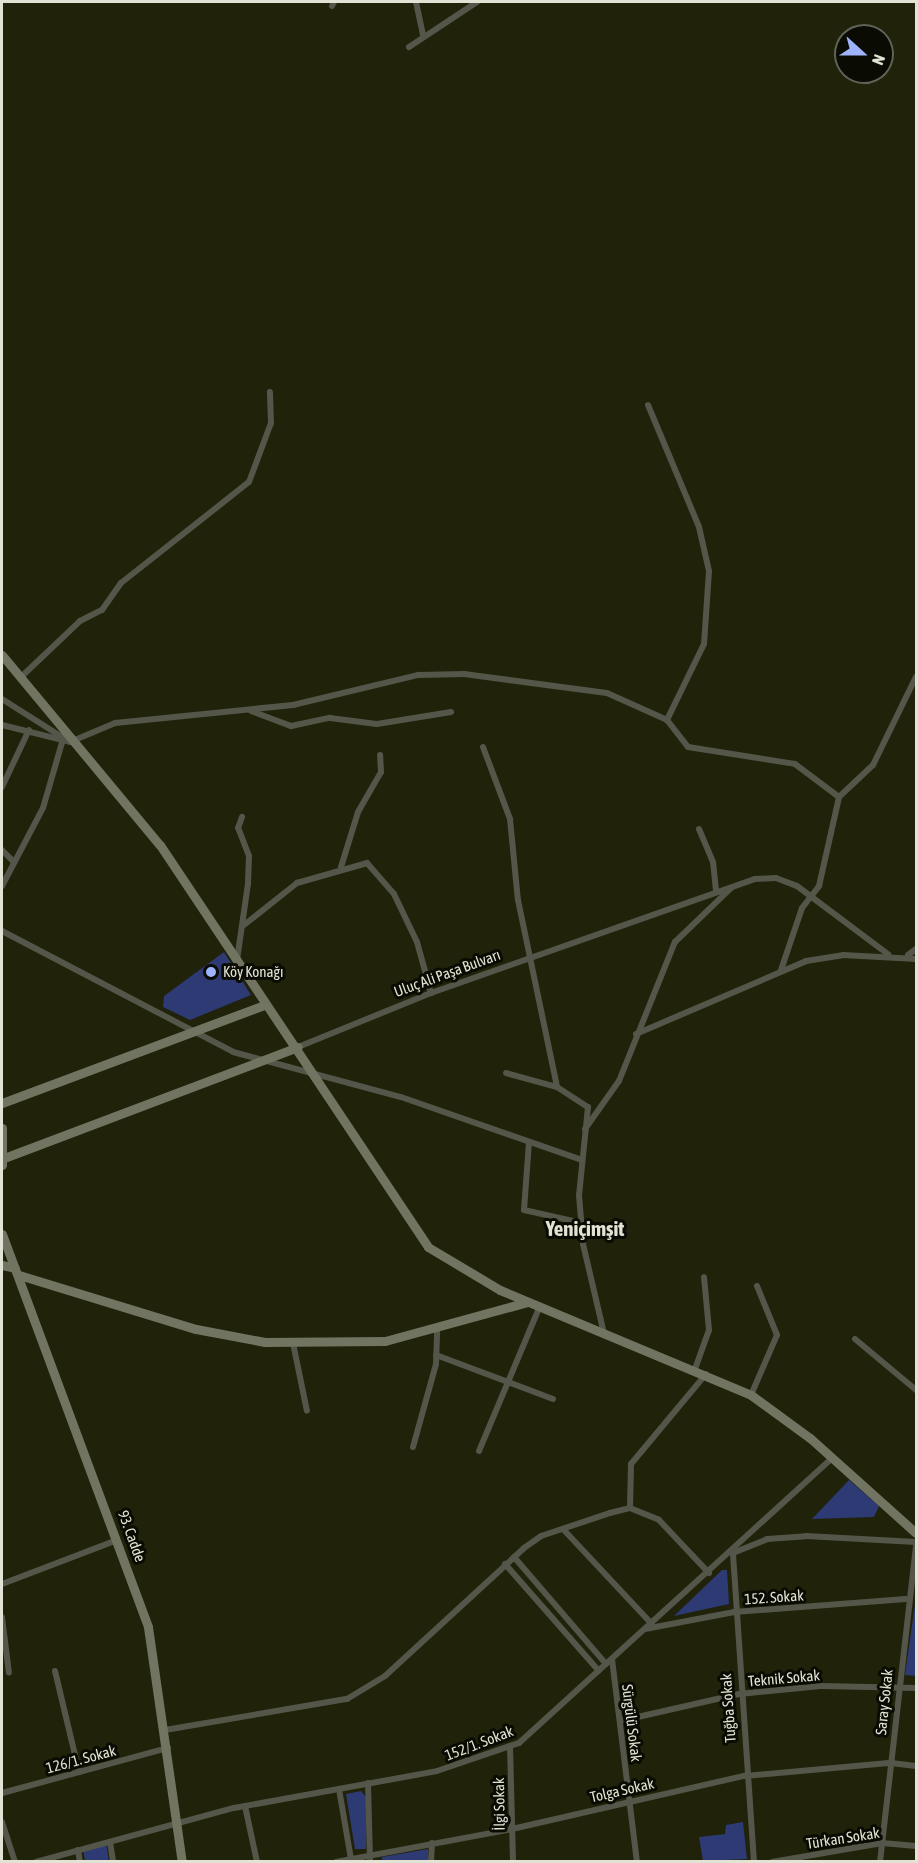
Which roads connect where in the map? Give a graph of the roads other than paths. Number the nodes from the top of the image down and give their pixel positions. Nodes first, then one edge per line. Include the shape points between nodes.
1 (416, 2) edge
2 (477, 2) edge
3 (423, 36) junction
4 (409, 47) dead end
5 (270, 392) dead end
6 (648, 405) dead end
7 (2, 655) edge
8 (916, 677) edge
9 (20, 678) junction
10 (2, 699) edge
11 (251, 711) junction
12 (452, 712) dead end
13 (667, 720) junction
14 (2, 724) edge
15 (29, 730) junction
16 (66, 741) junction
17 (483, 747) dead end
18 (380, 755) dead end
19 (2, 787) edge
20 (839, 797) junction
21 (242, 817) dead end
22 (699, 829) dead end
23 (2, 850) edge
24 (14, 862) junction
25 (341, 867) junction
26 (734, 885) junction
27 (2, 886) edge
28 (716, 891) junction
29 (813, 895) junction
30 (244, 926) junction
31 (2, 931) edge
32 (916, 949) edge
33 (888, 954) junction
34 (908, 955) junction
35 (533, 958) junction
36 (916, 958) edge
37 (236, 962) junction
38 (781, 970) junction
39 (431, 993) junction
40 (264, 1005) junction
41 (195, 1032) junction
42 (636, 1034) junction
43 (298, 1047) junction
44 (261, 1062) junction
45 (308, 1073) junction
46 (506, 1073) dead end
47 (557, 1087) junction
48 (2, 1103) edge
49 (2, 1128) edge
50 (584, 1132) junction
51 (529, 1142) junction
52 (582, 1160) junction
53 (3, 1162) edge
54 (582, 1223) junction
55 (2, 1234) edge
56 (2, 1265) edge
57 (17, 1272) junction
58 (704, 1277) dead end
59 (757, 1286) dead end
60 (528, 1302) junction
61 (540, 1306) junction
62 (437, 1328) junction
63 (603, 1329) junction
64 (855, 1338) dead end
65 (293, 1343) junction
66 (436, 1355) junction
67 (695, 1369) junction
68 (706, 1374) junction
69 (508, 1381) junction
70 (916, 1390) edge
71 (751, 1395) junction
72 (553, 1399) dead end
73 (307, 1411) dead end
74 (413, 1447) dead end
75 (479, 1451) dead end
76 (832, 1458) junction
77 (630, 1508) junction
78 (563, 1529) junction
79 (916, 1533) edge
80 (117, 1540) junction
81 (916, 1544) edge
82 (733, 1553) junction
83 (514, 1557) junction
84 (505, 1564) junction
85 (709, 1574) junction
86 (2, 1584) edge
87 (906, 1599) junction
88 (734, 1612) junction
89 (2, 1617) edge
90 (651, 1623) junction
91 (645, 1629) junction
92 (612, 1659) junction
93 (606, 1664) junction
94 (55, 1671) dead end
95 (599, 1671) junction
96 (9, 1673) dead end
97 (897, 1686) junction
98 (916, 1688) edge
99 (739, 1694) junction
100 (620, 1721) junction
101 (165, 1730) junction
102 (510, 1746) junction
103 (168, 1748) junction
104 (891, 1763) junction
105 (916, 1766) edge
106 (79, 1772) junction
107 (744, 1776) junction
108 (368, 1783) junction
109 (339, 1789) junction
110 (2, 1793) edge
111 (630, 1800) junction
112 (245, 1806) junction
113 (2, 1822) edge
114 (176, 1824) junction
115 (512, 1829) junction
116 (110, 1842) junction
117 (432, 1843) junction
118 (882, 1843) junction
119 (916, 1846) edge
120 (78, 1850) junction
121 (370, 1858) edge
122 (351, 1860) edge
123 (15, 1862) edge
124 (36, 1862) edge
125 (80, 1862) edge
126 (113, 1862) edge
127 (182, 1862) edge
128 (257, 1862) edge
129 (336, 1862) edge
130 (431, 1862) edge
131 (513, 1862) edge
132 (637, 1862) edge
133 (754, 1862) edge
134 (772, 1862) edge
135 (880, 1862) edge

1 - 3 street
2 - 3 street
3 - 4 street
5 - 9 street via 271,423 249,482 121,582 102,610 80,621
6 - 13 street via 699,527 709,571 704,644
7 - 9 street
8 - 20 street via 873,765
9 - 16 street
10 - 16 street
11 - 12 street via 291,726 330,718 377,724
11 - 13 street via 375,689 418,675 464,674 607,693
11 - 16 street via 114,723
13 - 20 street via 688,747 795,764
14 - 15 street
15 - 16 street
15 - 19 street
16 - 24 street via 43,808
16 - 37 street via 159,845
17 - 35 street via 510,819 518,900
18 - 25 street via 381,772 358,812
20 - 29 street via 827,862
21 - 30 street via 238,828 249,856
22 - 28 street via 713,862
23 - 24 street
24 - 27 street
25 - 30 street via 297,883
25 - 39 street via 367,863 394,894 417,942
26 - 28 street, Uluç Ali Paşa Bulvarı
26 - 29 street, Uluç Ali Paşa Bulvarı via 776,878
26 - 42 street via 675,942
28 - 35 street, Uluç Ali Paşa Bulvarı
29 - 33 street, Uluç Ali Paşa Bulvarı
29 - 38 street via 789,938
30 - 37 street
31 - 41 street
32 - 34 street
33 - 34 street
33 - 38 street via 843,955
34 - 36 street
35 - 39 street, Uluç Ali Paşa Bulvarı
35 - 47 street
37 - 40 street
38 - 42 street
39 - 43 street, Uluç Ali Paşa Bulvarı
40 - 41 street
40 - 43 street
41 - 44 street
41 - 48 street
42 - 50 street via 619,1081
43 - 44 street, Uluç Ali Paşa Bulvarı
43 - 45 street
44 - 45 street
44 - 53 street, Uluç Ali Paşa Bulvarı
45 - 51 street via 400,1097
45 - 60 street via 428,1247 456,1268
46 - 47 street
47 - 50 street via 588,1107
49 - 53 street, Uluç Ali Paşa Bulvarı
50 - 52 street
51 - 52 street
51 - 54 street via 524,1210
52 - 54 street
54 - 63 street
55 - 57 street, 93. Cadde
56 - 57 street
57 - 65 street via 196,1329
57 - 80 street, 93. Cadde
58 - 67 street via 709,1330
59 - 71 street via 777,1335
60 - 61 street
60 - 62 street
61 - 63 street
61 - 69 street
62 - 65 street via 385,1341
62 - 66 street
63 - 67 street
64 - 70 street
65 - 73 street
66 - 69 street
66 - 74 street
67 - 68 street
68 - 71 street
68 - 77 street via 632,1464
69 - 72 street
69 - 75 street
71 - 76 street
76 - 79 street
76 - 82 street, 152/1. Sokak
77 - 78 street
77 - 85 street via 659,1520
78 - 83 street via 541,1536
78 - 90 street
80 - 86 street
80 - 101 street, 93. Cadde via 148,1627
81 - 82 street via 806,1536 766,1539
81 - 87 street, Saray Sokak
82 - 85 street, 152/1. Sokak
82 - 88 street, Tuğba Sokak
83 - 84 street
83 - 93 street
84 - 95 street
84 - 101 street via 385,1676 347,1699
85 - 90 street, 152/1. Sokak
87 - 88 street, 152. Sokak
87 - 97 street, Saray Sokak
88 - 91 street, 152. Sokak
88 - 99 street, Tuğba Sokak
89 - 96 street
90 - 91 street, 152/1. Sokak
91 - 92 street, 152/1. Sokak
92 - 93 street, 152/1. Sokak
92 - 100 street, Sürgülü Sokak
93 - 95 street, 152/1. Sokak
94 - 106 street
95 - 102 street, 152/1. Sokak
97 - 98 street, Teknik Sokak
97 - 99 street, Teknik Sokak
97 - 104 street, Saray Sokak
99 - 100 street, Teknik Sokak
99 - 107 street, Tuğba Sokak
100 - 111 street, Sürgülü Sokak
101 - 103 street, 93. Cadde
102 - 108 street, 152/1. Sokak via 437,1771
102 - 115 street, İlgi Sokak
103 - 106 street, 126/1. Sokak
103 - 114 street, 93. Cadde
104 - 105 street, Tolga Sokak
104 - 107 street, Tolga Sokak
104 - 118 street, Saray Sokak
106 - 110 street, 126/1. Sokak
107 - 111 street, Tolga Sokak
107 - 133 street, Tuğba Sokak
108 - 109 street, 152/1. Sokak
108 - 121 street
109 - 112 street, 152/1. Sokak
109 - 122 street
111 - 115 street, Tolga Sokak
111 - 132 street, Sürgülü Sokak
112 - 114 street, 152/1. Sokak
112 - 128 street
113 - 123 street
114 - 116 street, 152/1. Sokak
114 - 127 street, 93. Cadde
115 - 117 street, Tolga Sokak
115 - 131 street, İlgi Sokak
116 - 120 street, 152/1. Sokak
116 - 126 street
117 - 121 street, Tolga Sokak
117 - 130 street
118 - 119 street, Türkan Sokak
118 - 134 street, Türkan Sokak
118 - 135 street, Saray Sokak
120 - 124 street, 152/1. Sokak
120 - 125 street
121 - 122 street, Tolga Sokak
122 - 129 street, Tolga Sokak

